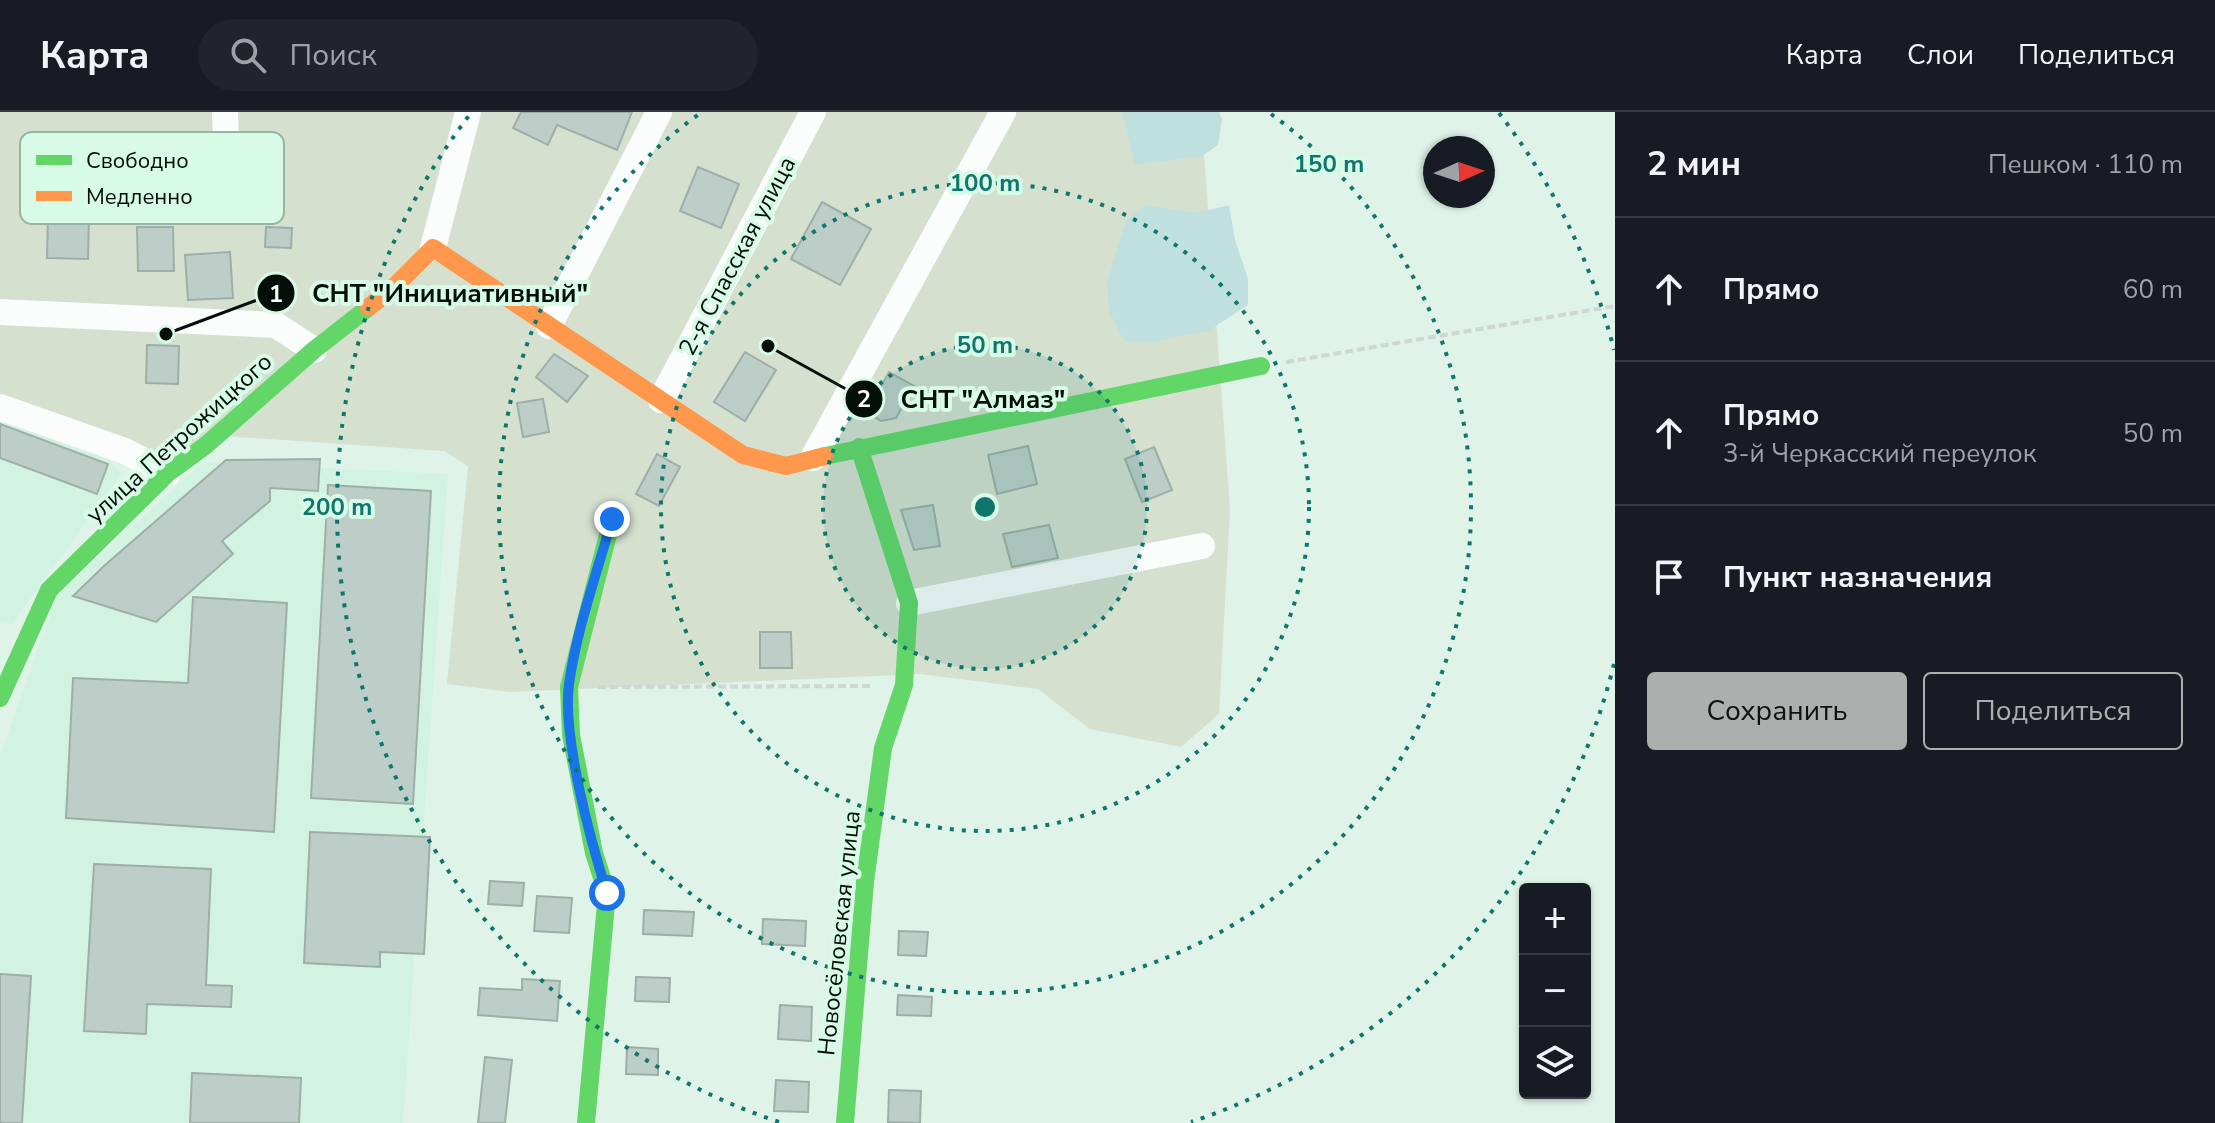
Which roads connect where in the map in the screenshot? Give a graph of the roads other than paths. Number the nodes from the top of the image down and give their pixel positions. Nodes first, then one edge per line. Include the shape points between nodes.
1 (225, 112) edge
2 (468, 112) edge
3 (659, 112) edge
4 (813, 112) edge
5 (1003, 112) edge
6 (226, 132) edge
7 (433, 248) junction
8 (0, 312) edge
9 (549, 326) junction
10 (314, 350) junction
11 (1261, 366) road end
12 (661, 400) junction
13 (0, 407) edge
14 (859, 447) junction
15 (813, 458) junction
16 (168, 473) junction
17 (612, 519) dead end
18 (1202, 546) dead end
19 (909, 603) junction
20 (0, 698) edge
21 (586, 1123) edge
22 (845, 1123) edge

1 - 6 street
2 - 7 street
3 - 9 street
4 - 12 street, 2-я Спасская улица
5 - 15 street
7 - 9 street
7 - 10 street, улица Петрожицкого via 394,287
8 - 10 street via 276,325
9 - 12 street
10 - 16 street, улица Петрожицкого
11 - 14 street
12 - 15 street via 743,455 786,466
13 - 16 street via 125,451
14 - 15 street
14 - 19 street
16 - 20 street, улица Петрожицкого via 49,590
17 - 21 street via 569,687 571,735 607,893
18 - 19 street
19 - 22 street, Новосёловская улица via 904,685 883,748 865,882

